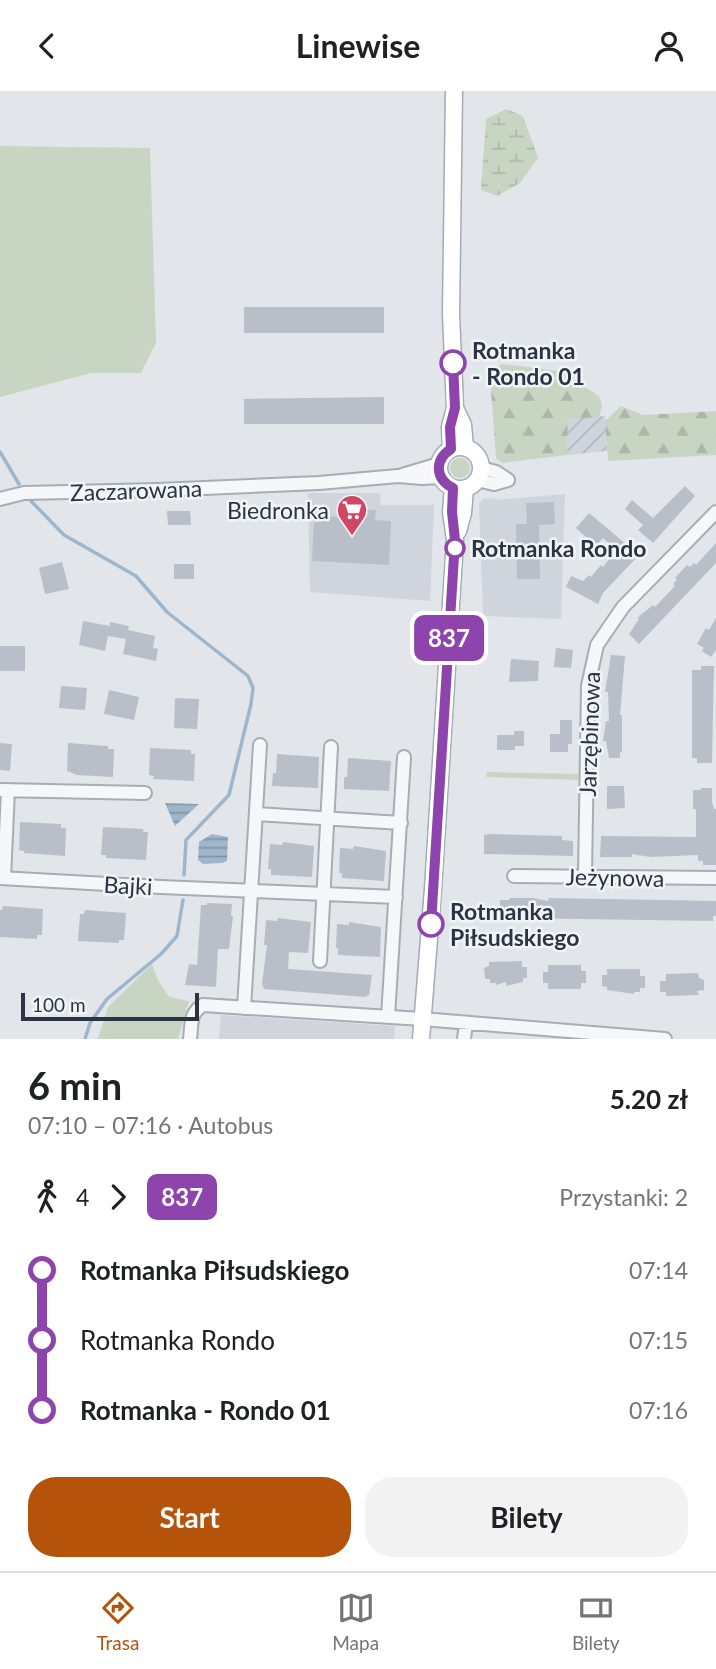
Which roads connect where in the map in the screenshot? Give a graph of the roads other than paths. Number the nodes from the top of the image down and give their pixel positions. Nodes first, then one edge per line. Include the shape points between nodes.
1 (454, 91) edge
2 (458, 448) junction
3 (439, 471) junction
4 (469, 482) junction
5 (0, 499) edge
6 (716, 512) edge
7 (260, 745) dead end
8 (331, 747) dead end
9 (404, 757) dead end
10 (4, 790) edge
11 (145, 793) dead end
12 (256, 814) junction
13 (327, 818) junction
14 (401, 823) junction
15 (514, 876) dead end
16 (586, 876) junction
17 (2, 878) edge
18 (716, 878) edge
19 (251, 891) junction
20 (323, 894) junction
21 (396, 897) junction
22 (320, 961) dead end
23 (244, 1008) junction
24 (388, 1017) junction
25 (422, 1019) junction
26 (466, 1023) junction
27 (190, 1039) edge
28 (421, 1039) edge
29 (464, 1039) edge
30 (665, 1039) edge

1 - 2 main road via 451,314 455,408 463,425
2 - 3 main road via 441,458
2 - 4 main road via 477,455
3 - 4 main road
3 - 5 street, Zaczarowana via 319,483 24,493
4 - 25 main road via 452,512 455,540
6 - 16 street, Jarzębinowa via 623,607 597,645 588,686
7 - 12 street
8 - 13 street
9 - 14 street
10 - 11 street, Bajki
10 - 17 street, Bajki
12 - 13 street
12 - 19 street
13 - 14 street
13 - 20 street
14 - 21 street
15 - 16 street, Jeżynowa
16 - 18 street, Jeżynowa
17 - 19 street, Bajki
19 - 20 street, Bajki
19 - 23 street
20 - 21 street, Bajki
20 - 22 street
21 - 24 street
23 - 24 street
23 - 27 street via 203,1005 192,1018
24 - 25 street
25 - 26 street
25 - 28 main road
26 - 29 street
26 - 30 street

